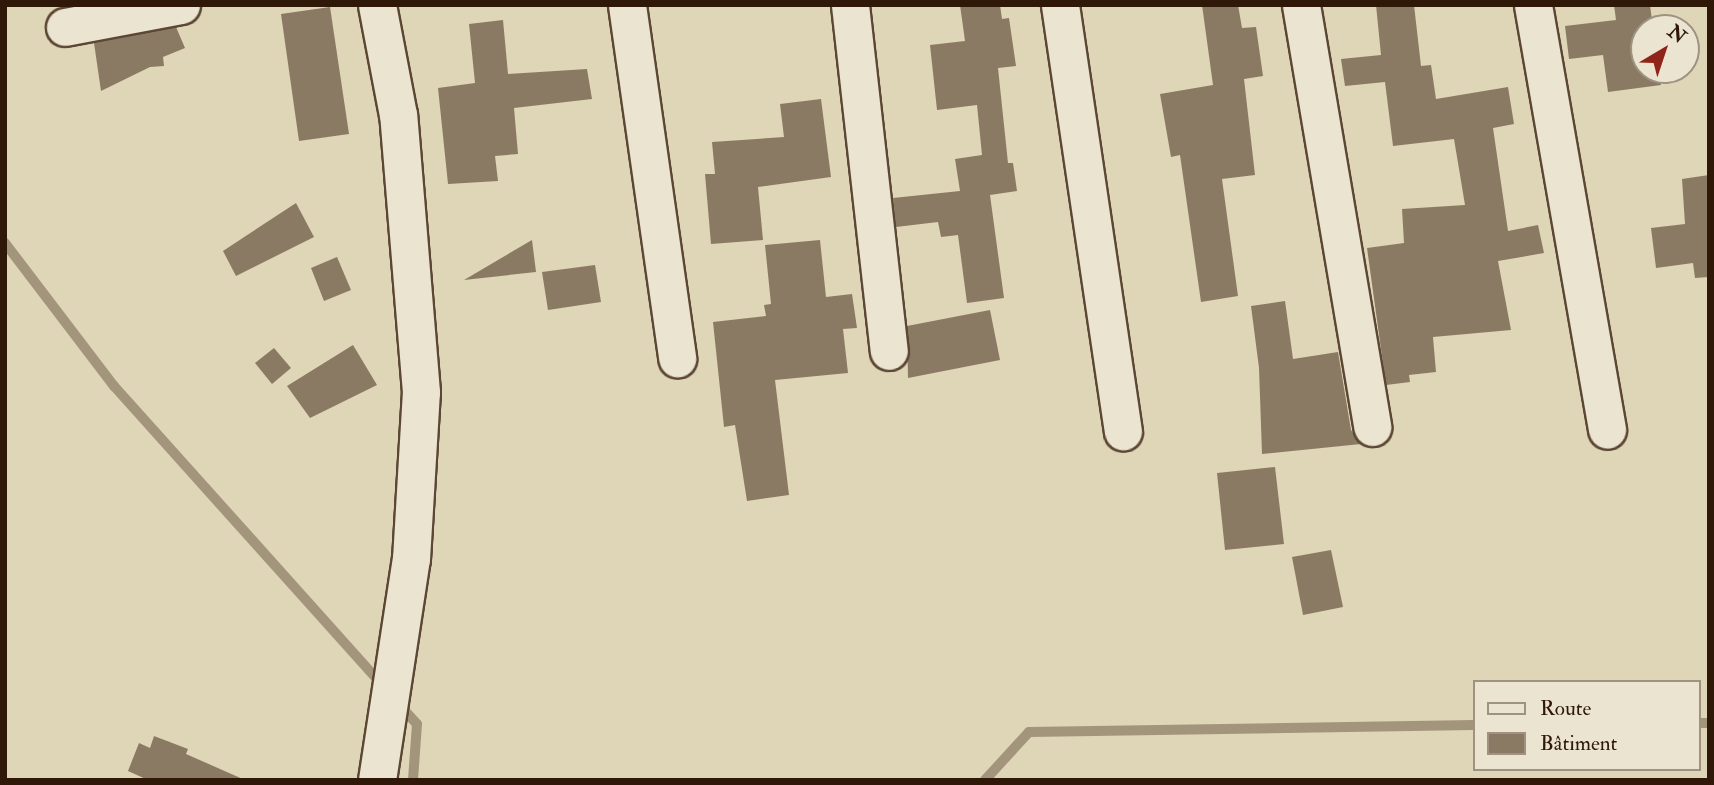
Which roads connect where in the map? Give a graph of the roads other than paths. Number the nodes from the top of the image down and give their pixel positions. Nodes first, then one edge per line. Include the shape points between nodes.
1 (181, 5) edge
2 (377, 5) edge
3 (627, 5) edge
4 (850, 5) edge
5 (1060, 5) edge
6 (1301, 5) edge
7 (1533, 5) edge
8 (65, 27) dead end
9 (889, 351) dead end
10 (677, 358) dead end
11 (1372, 427) dead end
12 (1607, 429) dead end
13 (1123, 431) dead end
14 (377, 780) edge

1 - 8 street
2 - 14 street via 398,115 421,392 411,559
3 - 10 street
4 - 9 street
5 - 13 street
6 - 11 street
7 - 12 street

